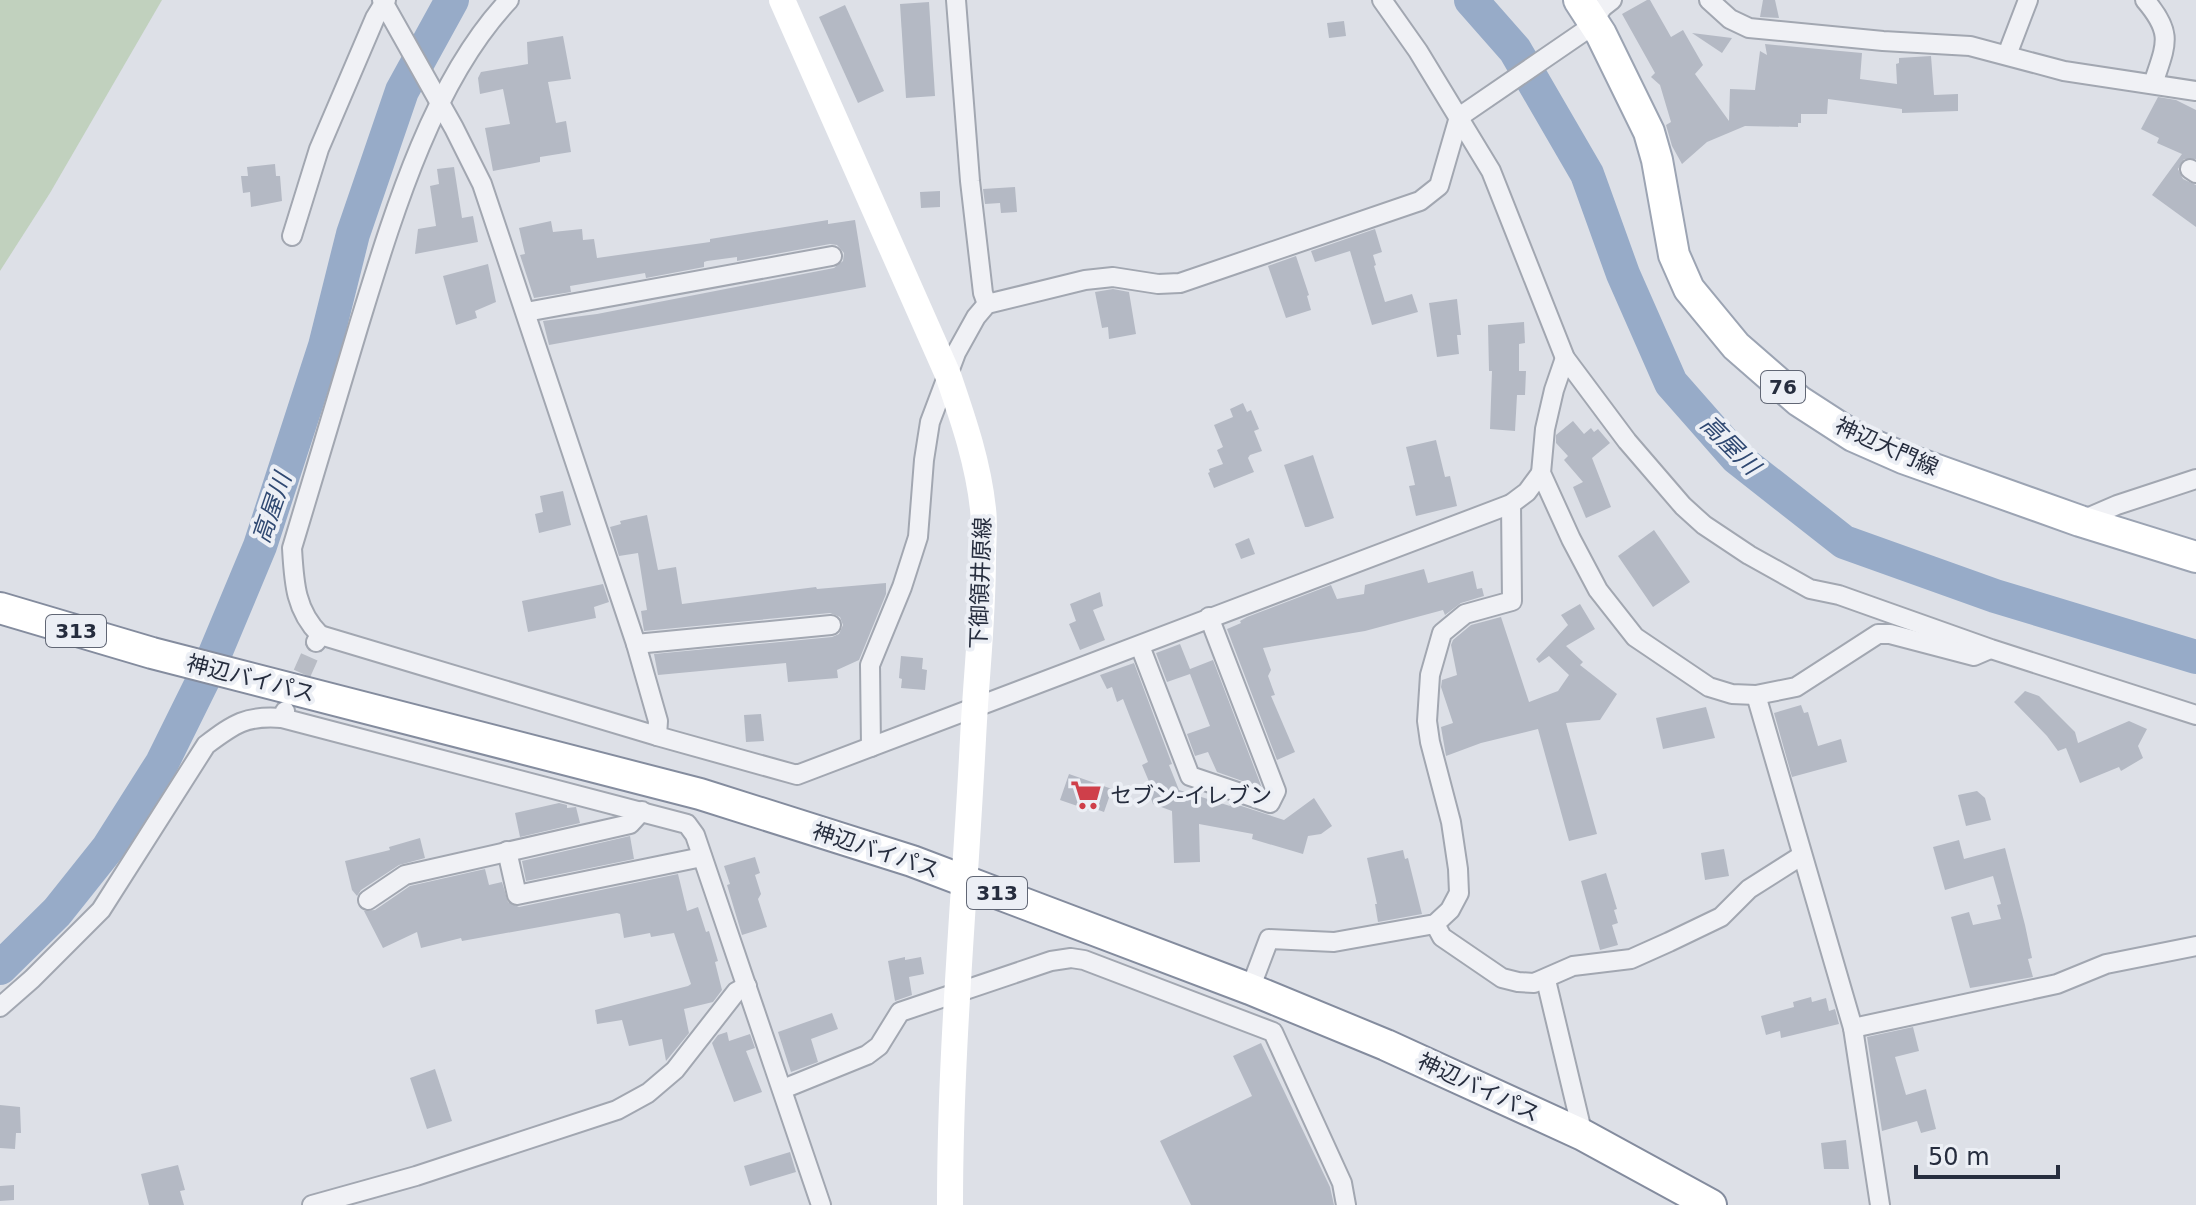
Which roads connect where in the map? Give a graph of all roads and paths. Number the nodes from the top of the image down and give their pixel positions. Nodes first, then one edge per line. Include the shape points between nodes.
1 (509, 0) edge
2 (782, 0) edge
3 (956, 0) edge
4 (1382, 0) edge
5 (1709, 0) edge
6 (2028, 0) edge
7 (2145, 0) edge
8 (385, 4) edge
9 (1592, 13) edge
10 (2007, 55) junction
11 (2153, 84) junction
12 (2196, 91) edge
13 (438, 101) junction
14 (1461, 115) junction
15 (292, 236) dead end
16 (832, 256) dead end
17 (987, 304) junction
18 (526, 312) junction
19 (1565, 358) junction
20 (948, 375) junction
21 (1541, 473) junction
22 (2196, 479) edge
23 (1511, 504) junction
24 (2080, 521) junction
25 (2196, 557) edge
26 (0, 608) edge
27 (1209, 617) junction
28 (831, 625) dead end
29 (636, 644) junction
30 (1140, 646) junction
31 (1991, 649) junction
32 (1756, 695) junction
33 (974, 709) junction
34 (2196, 715) edge
35 (657, 736) junction
36 (871, 747) junction
37 (642, 811) junction
38 (507, 851) junction
39 (1801, 856) junction
40 (702, 857) junction
41 (965, 880) junction
42 (368, 900) dead end
43 (1435, 924) junction
44 (2196, 946) edge
45 (1182, 963) junction
46 (1546, 980) junction
47 (747, 986) junction
48 (1250, 989) junction
49 (956, 993) junction
50 (1173, 993) junction
51 (0, 1007) edge
52 (1853, 1028) junction
53 (783, 1089) junction
54 (1583, 1135) junction
55 (312, 1205) edge
56 (821, 1205) edge
57 (950, 1205) edge
58 (1346, 1205) edge
59 (1711, 1205) edge
60 (1880, 1205) edge

1 - 13 street via 466,54
2 - 20 main road, 下御領井原線
3 - 17 street via 973,221
4 - 14 street
5 - 10 street via 1749,28 1970,46
6 - 10 street
7 - 11 street via 2166,35
8 - 13 street
8 - 15 street via 319,149
9 - 14 street
9 - 24 main road, 神辺大門線 / 76 via 1649,132 1674,255 1689,289 1736,346 1799,401 1853,436
10 - 11 street via 2064,71
11 - 12 street
13 - 18 street via 482,184
13 - 35 street via 382,249 292,548 300,607 318,639
14 - 17 street via 1439,186 1420,201 1180,283 1085,280
14 - 19 street via 1491,171
16 - 18 street
17 - 20 street
18 - 29 street
19 - 21 street via 1545,429
19 - 31 street via 1627,441 1704,525 1810,589
20 - 33 main road, 下御領井原線 via 970,439 983,510 983,600
20 - 36 street via 930,422 918,537 870,665
21 - 23 street
21 - 32 street via 1598,590 1635,637 1709,687
22 - 24 street
23 - 27 street
23 - 43 street via 1512,601 1465,614 1442,633 1430,675 1427,721 1451,822 1459,893
24 - 25 main road, 神辺大門線 / 76
26 - 41 main road, 神辺バイパス / 313 via 152,653 700,794
27 - 30 street
27 - 30 street via 1276,791 1270,803 1190,776
28 - 29 street
29 - 35 street via 658,721
30 - 33 street
31 - 32 street via 1974,656 1878,634 1796,687
31 - 34 street
32 - 39 street
33 - 36 street
33 - 41 main road, 下御領井原線
35 - 36 street via 797,775
37 - 38 street via 630,824
37 - 40 street via 687,824
37 - 51 street via 284,715 250,718 206,745 101,910
38 - 40 street via 517,895
38 - 42 street via 405,875
39 - 46 street via 1749,889 1721,917 1682,936 1631,959 1573,966
39 - 52 street
40 - 47 street
41 - 45 main road, 神辺バイパス / 313
41 - 49 main road, 下御領井原線
43 - 46 street via 1442,937 1502,978
43 - 48 street via 1334,942 1269,939
44 - 52 street via 2106,964 2057,984
45 - 48 main road, 神辺バイパス / 313
45 - 50 street
46 - 54 street
47 - 53 street
47 - 55 street via 736,992 675,1070 617,1110
48 - 54 main road, 神辺バイパス / 313
49 - 50 street via 1071,958
49 - 53 street via 900,1012 879,1046 867,1055
49 - 57 main road, 下御領井原線
50 - 58 street via 1273,1032 1342,1183
52 - 60 street
53 - 56 street
54 - 59 main road, 神辺バイパス / 313

